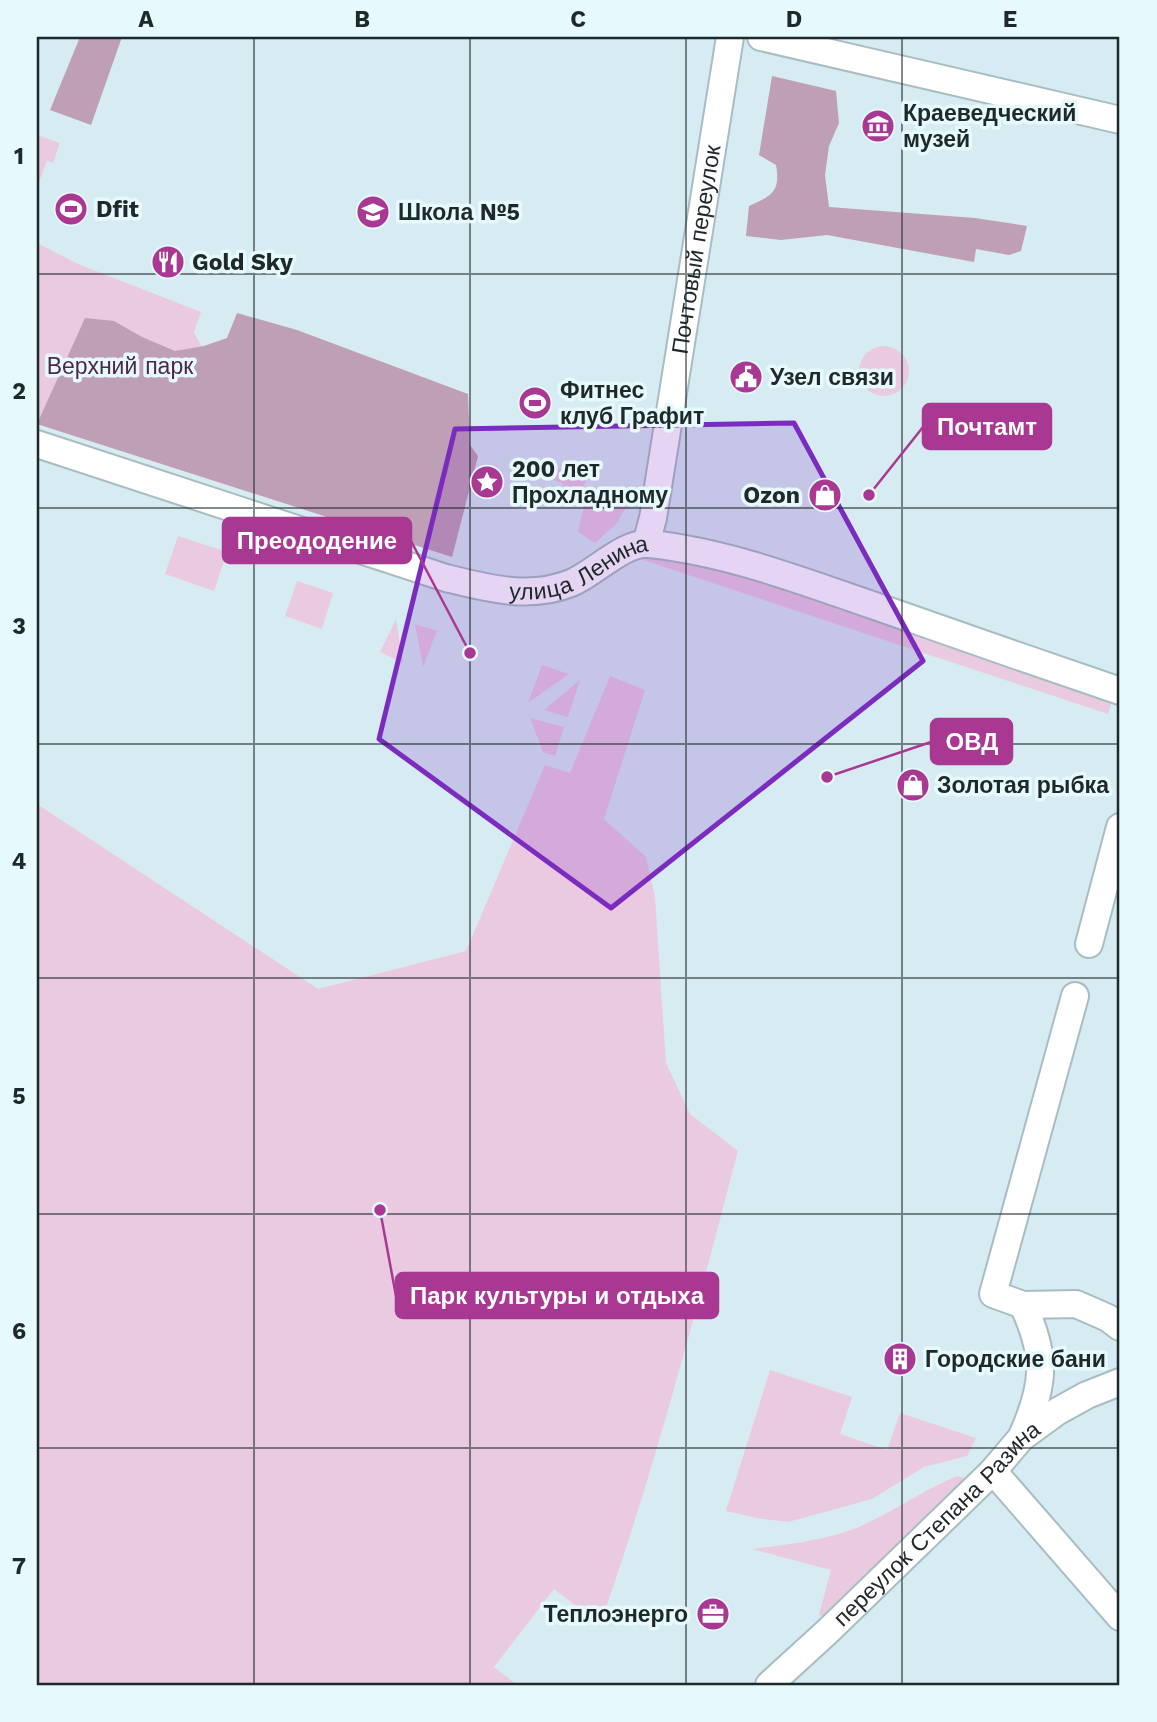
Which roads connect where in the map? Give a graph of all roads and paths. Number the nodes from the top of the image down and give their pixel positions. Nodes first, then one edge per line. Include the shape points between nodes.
1 (730, 37) edge
2 (761, 37) edge
3 (1120, 120) edge
4 (37, 444) edge
5 (646, 544) junction
6 (1120, 691) edge
7 (1120, 827) edge
8 (1088, 944) dead end
9 (1074, 996) dead end
10 (1023, 1305) junction
11 (1120, 1327) edge
12 (1120, 1382) edge
13 (1021, 1438) junction
14 (993, 1471) junction
15 (1120, 1617) edge
16 (769, 1685) edge

1 - 5 street, Почтовый переулок
2 - 3 street
4 - 5 street, улица Ленина via 494,590 553,589
5 - 6 street, улица Ленина via 692,550 790,577
7 - 8 street
9 - 10 street via 993,1294
10 - 11 street via 1076,1304
10 - 13 street via 1034,1330 1041,1373 1036,1405
12 - 13 street, переулок Степана Разина via 1058,1411
13 - 14 street, переулок Степана Разина
14 - 15 street
14 - 16 street, переулок Степана Разина

